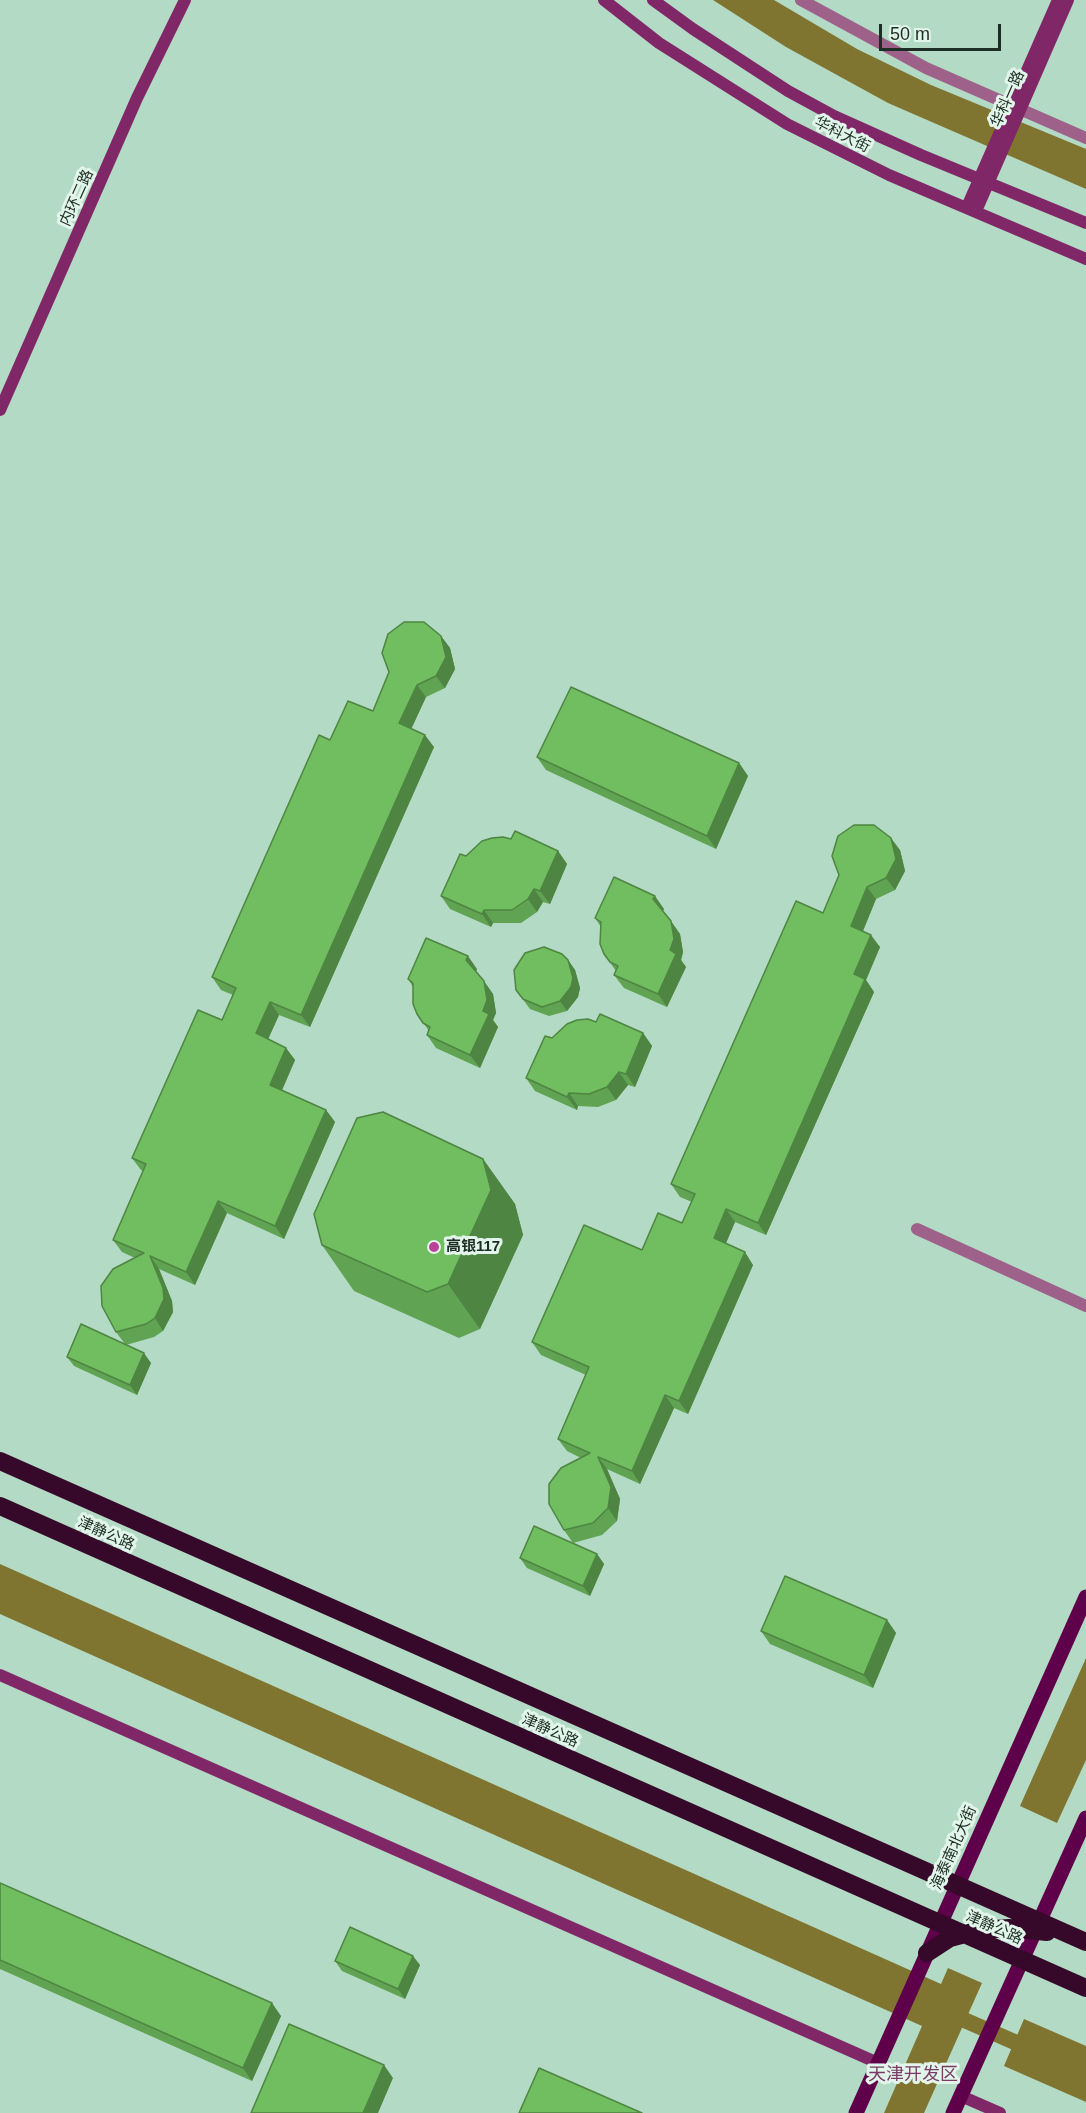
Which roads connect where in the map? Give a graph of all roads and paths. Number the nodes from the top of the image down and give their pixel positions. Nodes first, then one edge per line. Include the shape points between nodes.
1 (185, 0) edge
2 (604, 0) edge
3 (653, 0) edge
4 (801, 0) edge
5 (1058, 0) edge
6 (1068, 0) edge
7 (1015, 110) junction
8 (1086, 138) edge
9 (994, 158) junction
10 (951, 167) junction
11 (982, 181) junction
12 (930, 193) junction
13 (972, 209) junction
14 (1086, 224) edge
15 (1086, 259) edge
16 (0, 410) edge
17 (917, 1229) dead end
18 (1086, 1306) edge
19 (0, 1461) edge
20 (0, 1506) edge
21 (1086, 1598) edge
22 (0, 1675) edge
23 (1086, 1818) edge
24 (956, 1886) junction
25 (940, 1924) junction
26 (1038, 1926) junction
27 (962, 1933) junction
28 (1085, 1942) edge
29 (927, 1953) junction
30 (1022, 1960) junction
31 (1066, 1980) junction
32 (1086, 1988) edge
33 (1009, 1989) junction
34 (878, 2063) junction
35 (961, 2096) junction
36 (856, 2113) edge
37 (953, 2113) edge
38 (1000, 2113) edge

1 - 16 main road, 内环二路 via 137,98
2 - 12 main road, 华科大街 via 659,43 787,124
3 - 10 main road, 华科大街 via 788,91 884,140
4 - 7 street via 926,68
5 - 7 main road, 华科一路
6 - 7 main road, 华科一路
7 - 8 street
7 - 9 main road, 华科一路
9 - 10 main road via 976,168
9 - 11 main road, 华科一路
10 - 11 main road, 华科大街
11 - 12 main road via 955,197
11 - 13 main road, 华科一路
11 - 14 main road, 华科大街
12 - 13 main road, 华科大街
13 - 15 main road, 华科大街
17 - 18 street
19 - 24 highway, 津静公路
20 - 25 highway, 津静公路
21 - 24 main road, 海泰南北大街
22 - 34 main road
23 - 26 main road
24 - 25 main road, 海泰南北大街
24 - 26 highway, 津静公路
25 - 27 highway, 津静公路
25 - 29 main road, 海泰南北大街
26 - 27 highway
26 - 28 highway, 津静公路
26 - 30 main road
27 - 29 highway
27 - 30 highway, 津静公路
29 - 34 main road, 海泰南北大街
30 - 31 highway, 津静公路
30 - 33 main road
31 - 32 highway, 津静公路
31 - 33 main road via 1028,1974
33 - 35 main road
34 - 36 main road, 海泰南北大街
35 - 37 main road
35 - 38 main road

